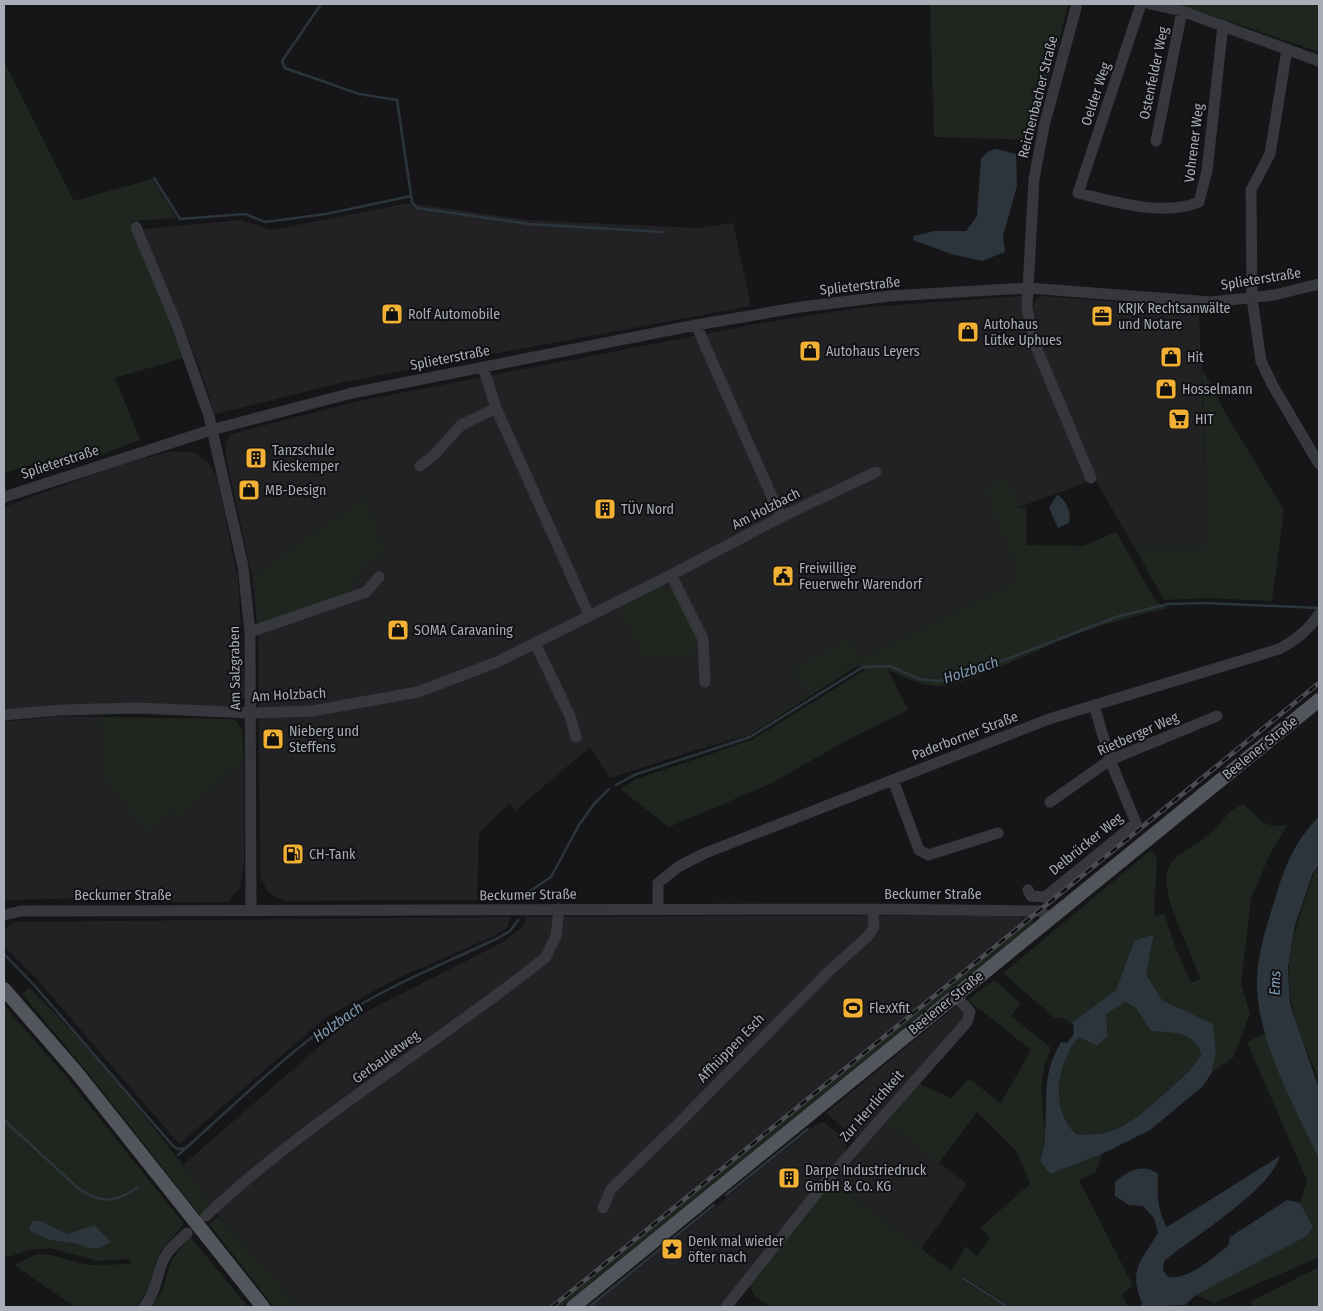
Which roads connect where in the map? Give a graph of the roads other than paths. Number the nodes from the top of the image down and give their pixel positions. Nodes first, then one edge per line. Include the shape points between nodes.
1 (1077, 4) edge
2 (1141, 4) edge
3 (1150, 4) edge
4 (1182, 11) junction
5 (1223, 25) junction
6 (1287, 49) junction
7 (1319, 61) edge
8 (1156, 141) dead end
9 (1078, 193) joint
10 (136, 227) dead end
11 (1319, 284) edge
12 (1028, 288) junction
13 (1252, 298) junction
14 (696, 325) junction
15 (483, 367) junction
16 (496, 408) junction
17 (211, 430) junction
18 (1319, 464) edge
19 (420, 466) dead end
20 (876, 472) dead end
21 (1091, 478) dead end
22 (4, 497) edge
23 (781, 516) junction
24 (671, 575) junction
25 (380, 577) dead end
26 (1319, 614) edge
27 (589, 615) junction
28 (250, 632) junction
29 (535, 643) junction
30 (705, 682) dead end
31 (1319, 700) edge
32 (1094, 705) junction
33 (251, 713) junction
34 (4, 715) edge
35 (1217, 716) dead end
36 (576, 737) dead end
37 (1110, 760) junction
38 (893, 780) junction
39 (1050, 802) dead end
40 (998, 833) dead end
41 (1028, 890) dead end
42 (873, 908) junction
43 (559, 909) junction
44 (658, 909) junction
45 (251, 910) junction
46 (4, 914) edge
47 (1050, 918) junction
48 (4, 989) edge
49 (955, 995) junction
50 (602, 1208) dead end
51 (206, 1216) dead end
52 (187, 1233) dead end
53 (144, 1307) edge
54 (263, 1307) edge
55 (573, 1307) edge
56 (726, 1307) edge

1 - 12 street, Reichenbacher Straße via 1044,126 1036,170
2 - 9 street, Oelder Weg
3 - 4 street
4 - 5 street
4 - 8 street, Ostenfelder Weg
5 - 6 street
5 - 9 street, Vohrener Weg via 1207,171 1199,202 1187,207 1159,208
6 - 7 street
6 - 13 street via 1270,154 1251,190
10 - 17 street via 182,342
11 - 13 street, Splieterstraße
12 - 13 street, Splieterstraße via 1188,301
12 - 14 street, Splieterstraße via 890,296
12 - 21 street via 1027,307 1034,342
13 - 18 street via 1261,360
14 - 15 street, Splieterstraße
14 - 23 street
15 - 16 street
15 - 17 street, Splieterstraße via 352,393
16 - 19 street via 461,425
16 - 27 street
17 - 22 street, Splieterstraße
17 - 28 street, Am Salzgraben via 243,566
20 - 23 street, Am Holzbach
23 - 24 street, Am Holzbach
24 - 27 street, Am Holzbach
24 - 30 street via 703,639
25 - 28 street via 366,592
26 - 32 street, Paderborner Straße via 1313,625 1279,649
27 - 29 street, Am Holzbach
28 - 33 street, Am Salzgraben
29 - 33 street, Am Holzbach via 464,676 418,692 312,711
29 - 36 street via 570,716
31 - 47 main road, Beelener Straße
32 - 37 street, Delbrücker Weg
32 - 38 street, Paderborner Straße via 1049,719
33 - 34 street, Am Holzbach via 138,708
33 - 45 street, Am Salzgraben
35 - 37 street, Rietberger Weg
37 - 39 street, Rietberger Weg
37 - 41 street, Delbrücker Weg via 1136,823 1045,897 1031,896
38 - 40 street via 919,850 928,855
38 - 44 street, Paderborner Straße via 703,854 678,867 658,883
42 - 44 street, Beckumer Straße
42 - 47 street, Beckumer Straße via 1040,910
42 - 50 street, Affhüppen Esch via 874,927 868,936 611,1189
43 - 44 street, Beckumer Straße
43 - 45 street, Beckumer Straße
43 - 51 street, Gerbauletweg via 556,936 546,957 309,1131
45 - 46 street, Beckumer Straße via 21,911
47 - 49 main road, Beelener Straße
48 - 54 main road via 77,1073
49 - 55 main road, Beelener Straße
49 - 56 street, Zur Herrlichkeit via 970,1012 967,1022 834,1172
52 - 53 street via 167,1253 155,1290

